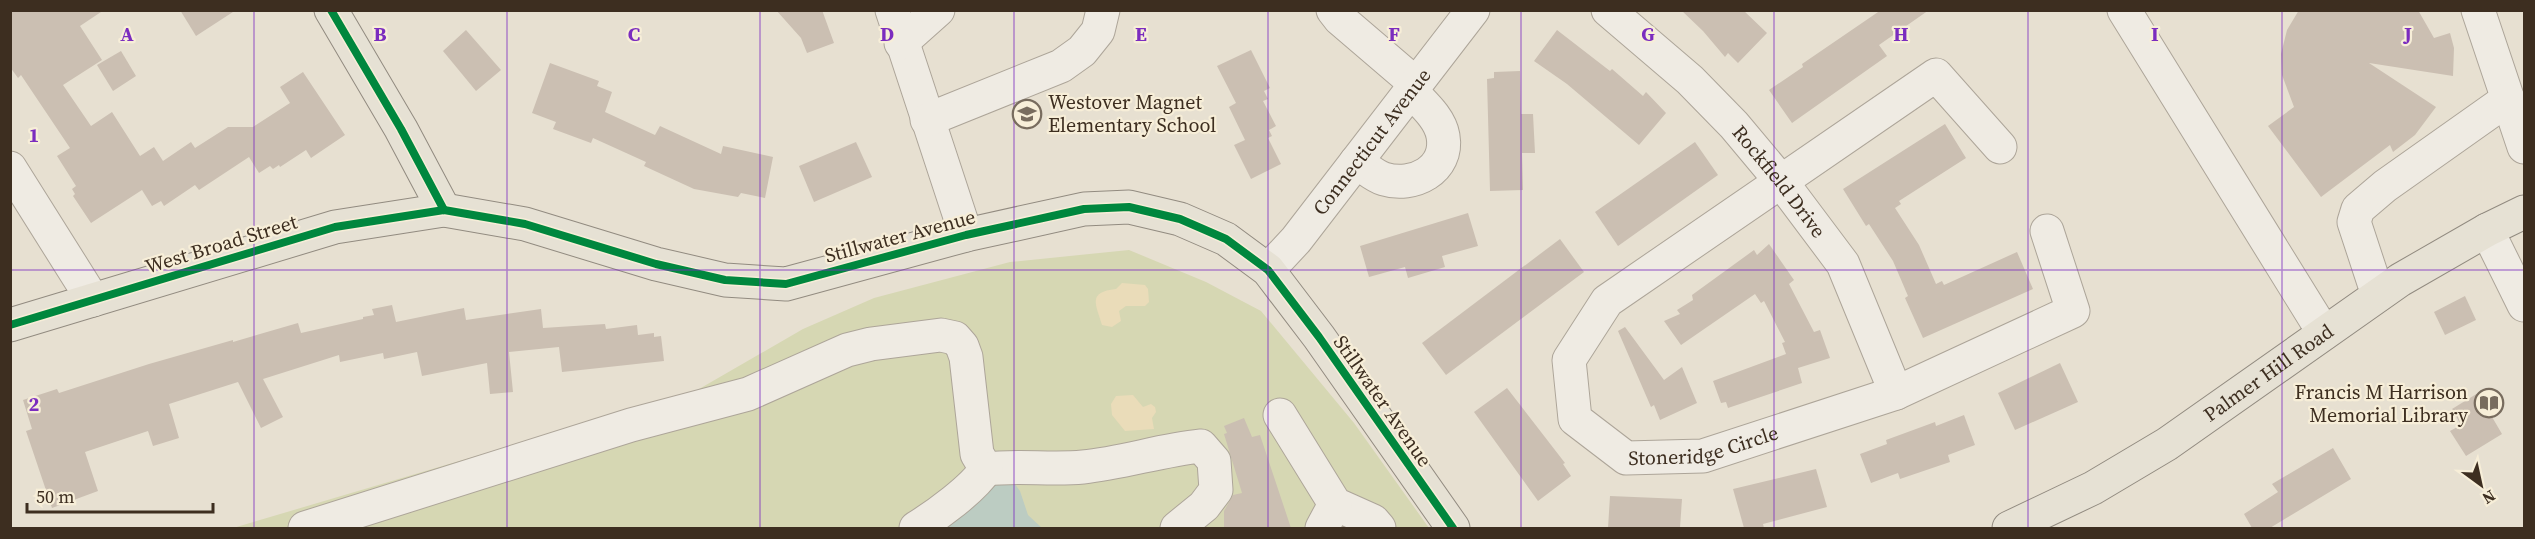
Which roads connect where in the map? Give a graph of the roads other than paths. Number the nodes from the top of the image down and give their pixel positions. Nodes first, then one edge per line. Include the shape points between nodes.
1 (331, 10) edge
2 (892, 10) edge
3 (938, 10) edge
4 (1103, 10) edge
5 (1333, 10) edge
6 (1473, 10) edge
7 (1608, 10) edge
8 (2124, 10) edge
9 (2478, 10) edge
10 (901, 43) junction
11 (1414, 87) junction
12 (2508, 99) junction
13 (927, 120) junction
14 (2000, 147) dead end
15 (2524, 147) edge
16 (1356, 162) junction
17 (10, 168) edge
18 (1780, 180) junction
19 (444, 210) junction
20 (2524, 212) edge
21 (2487, 230) junction
22 (2047, 231) dead end
23 (966, 235) junction
24 (1268, 270) junction
25 (2378, 295) junction
26 (93, 300) junction
27 (2524, 305) edge
28 (10, 325) edge
29 (2324, 333) junction
30 (1896, 393) junction
31 (1280, 415) dead end
32 (986, 469) junction
33 (1329, 516) edge
34 (305, 528) edge
35 (916, 528) edge
36 (1177, 528) edge
37 (1378, 528) edge
38 (1453, 528) edge
39 (2008, 528) edge

1 - 19 main road
2 - 10 street
3 - 10 street
4 - 13 street via 1098,31 1082,51 1061,66
5 - 11 street
6 - 11 street, Connecticut Avenue
7 - 18 street, Rockfield Drive via 1697,87
8 - 29 street
9 - 12 street
10 - 13 street
11 - 16 street, Connecticut Avenue
11 - 16 street via 1443,136 1442,155 1431,172 1418,180 1400,182 1382,179
12 - 15 street
12 - 25 street via 2358,208 2354,222
13 - 23 street
14 - 18 street, Stoneridge Circle via 1936,75
16 - 24 street, Connecticut Avenue
17 - 26 street
18 - 30 street, Rockfield Drive via 1843,264
18 - 30 street, Stoneridge Circle via 1607,301 1569,360 1575,419 1626,458 1703,456
19 - 23 main road, Stillwater Avenue via 525,224 656,264 725,280 786,284
19 - 26 main road, West Broad Street via 335,227
20 - 21 main road, Palmer Hill Road
21 - 25 main road, Palmer Hill Road
21 - 27 street
22 - 30 street, Stoneridge Circle via 2073,311
23 - 24 main road, Stillwater Avenue via 1084,209 1129,207 1180,219 1226,239
24 - 38 main road, Stillwater Avenue
25 - 29 main road, Palmer Hill Road
26 - 28 main road, West Broad Street
29 - 39 main road, Palmer Hill Road via 2167,444 2093,488
31 - 33 street
32 - 34 street via 977,454 966,357 955,338 941,335 847,350 748,394 631,425
32 - 35 street via 947,507
32 - 36 street via 1082,467 1201,446 1214,461 1216,490 1204,506
33 - 37 street via 1373,521

